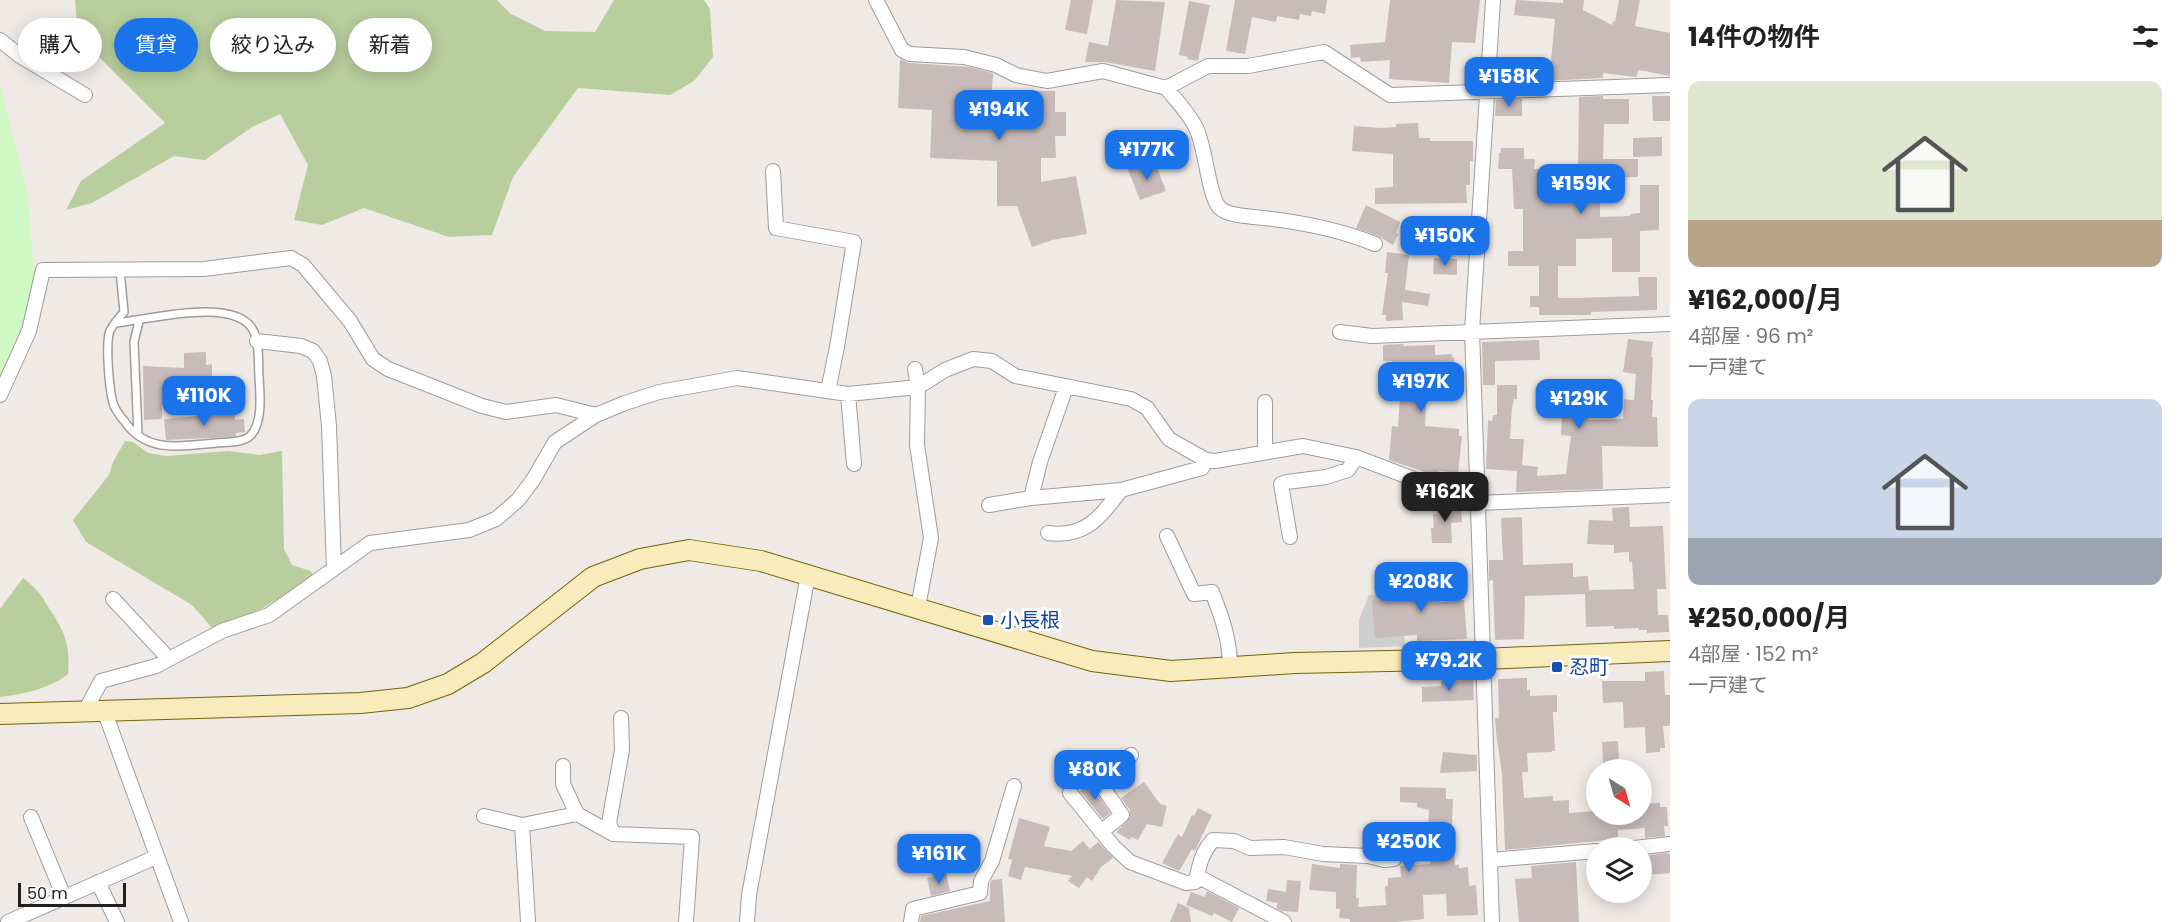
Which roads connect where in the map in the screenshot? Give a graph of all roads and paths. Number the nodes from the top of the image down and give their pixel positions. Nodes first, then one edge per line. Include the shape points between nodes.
1 (876, 0) edge
2 (1492, 0) edge
3 (0, 40) edge
4 (1670, 85) edge
5 (1166, 88) junction
6 (1486, 91) junction
7 (85, 95) dead end
8 (772, 171) dead end
9 (1375, 244) dead end
10 (120, 270) junction
11 (139, 321) junction
12 (116, 323) junction
13 (1670, 324) edge
14 (1472, 331) junction
15 (1340, 332) dead end
16 (257, 341) junction
17 (915, 369) dead end
18 (918, 387) junction
19 (1066, 387) junction
20 (828, 391) junction
21 (848, 394) junction
22 (0, 395) edge
23 (1265, 402) dead end
24 (596, 415) junction
25 (138, 434) junction
26 (1265, 452) junction
27 (1356, 457) junction
28 (1206, 460) junction
29 (854, 464) dead end
30 (1121, 490) junction
31 (1670, 495) edge
32 (1032, 498) junction
33 (1477, 503) junction
34 (990, 505) dead end
35 (1048, 533) dead end
36 (1167, 536) dead end
37 (1290, 537) dead end
38 (334, 568) junction
39 (808, 575) junction
40 (114, 599) dead end
41 (918, 607) junction
42 (1670, 651) edge
43 (170, 659) junction
44 (1482, 659) junction
45 (1230, 667) junction
46 (95, 711) junction
47 (0, 714) edge
48 (621, 718) dead end
49 (1131, 755) dead end
50 (563, 766) dead end
51 (1014, 786) dead end
52 (1070, 793) dead end
53 (577, 814) junction
54 (484, 816) dead end
55 (31, 817) dead end
56 (522, 825) junction
57 (1101, 832) junction
58 (613, 834) junction
59 (1670, 844) edge
60 (1652, 846) edge
61 (1586, 852) edge
62 (156, 857) junction
63 (1394, 859) dead end
64 (1490, 860) junction
65 (1197, 876) junction
66 (98, 882) junction
67 (64, 897) junction
68 (35, 917) edge
69 (8, 922) edge
70 (117, 922) edge
71 (180, 922) edge
72 (528, 922) edge
73 (686, 922) edge
74 (747, 922) edge
75 (911, 922) edge
76 (1284, 922) edge
77 (1492, 922) edge

1 - 5 street via 902,50 910,54 964,57 1047,81 1103,71
2 - 6 street
3 - 7 street
4 - 6 street
5 - 6 street via 1208,66 1248,66 1324,52 1390,95
5 - 9 street via 1196,127 1218,206 1246,217 1324,228
6 - 14 street
8 - 20 street via 776,228 854,242
10 - 12 lane via 124,312
10 - 22 street via 43,270 29,331
10 - 24 street via 204,269 291,258 303,266 350,321 373,359 388,369 506,412 556,405
11 - 12 lane
11 - 16 lane via 192,312 225,313 242,318 254,330
11 - 25 lane via 135,342
12 - 25 lane via 109,333 110,392 114,406
13 - 14 street
14 - 15 street via 1372,336
14 - 33 street
16 - 25 lane via 261,401 251,435 240,441 169,448 150,443
16 - 38 street via 301,346 313,351 320,361 329,426
17 - 18 street
18 - 19 street via 945,370 973,360 992,361 1015,376
18 - 21 street
18 - 41 street via 917,445 931,538
19 - 28 street via 1131,399 1148,408 1169,439
19 - 32 street
20 - 21 street
20 - 24 street via 738,378 659,393
21 - 29 street
23 - 26 street
24 - 38 street via 555,442 534,480 496,519 469,530 370,543
26 - 27 street via 1303,446
26 - 28 street
27 - 33 street
27 - 37 street via 1348,470 1281,484
28 - 30 street via 1202,468
30 - 32 street
30 - 35 street via 1093,524 1083,530
31 - 33 street
32 - 34 street
33 - 44 street
36 - 45 street via 1194,594 1212,592 1230,646
38 - 43 street via 269,615 222,631
39 - 41 street
39 - 46 street via 761,561 689,550 640,559 593,577 457,679 408,698 360,703
39 - 74 street
40 - 43 street
41 - 45 street via 1092,661 1171,671
42 - 44 street
43 - 46 street via 101,681
44 - 45 street
44 - 64 street
46 - 47 street
46 - 62 street
48 - 58 street via 622,750 609,823
49 - 57 street via 1098,780 1122,815
50 - 53 street via 562,784
51 - 75 street via 980,893 914,909
52 - 57 street
53 - 56 street
53 - 58 street
54 - 56 street
55 - 67 street
56 - 72 street
57 - 65 street via 1130,862 1186,883 1195,882
58 - 73 street via 693,837
59 - 60 street
61 - 64 street
62 - 66 street
62 - 71 street
63 - 65 street via 1284,847 1250,848 1234,841 1213,840 1206,847
64 - 77 street
65 - 76 street
66 - 67 street
66 - 70 street
67 - 68 street
68 - 69 street

